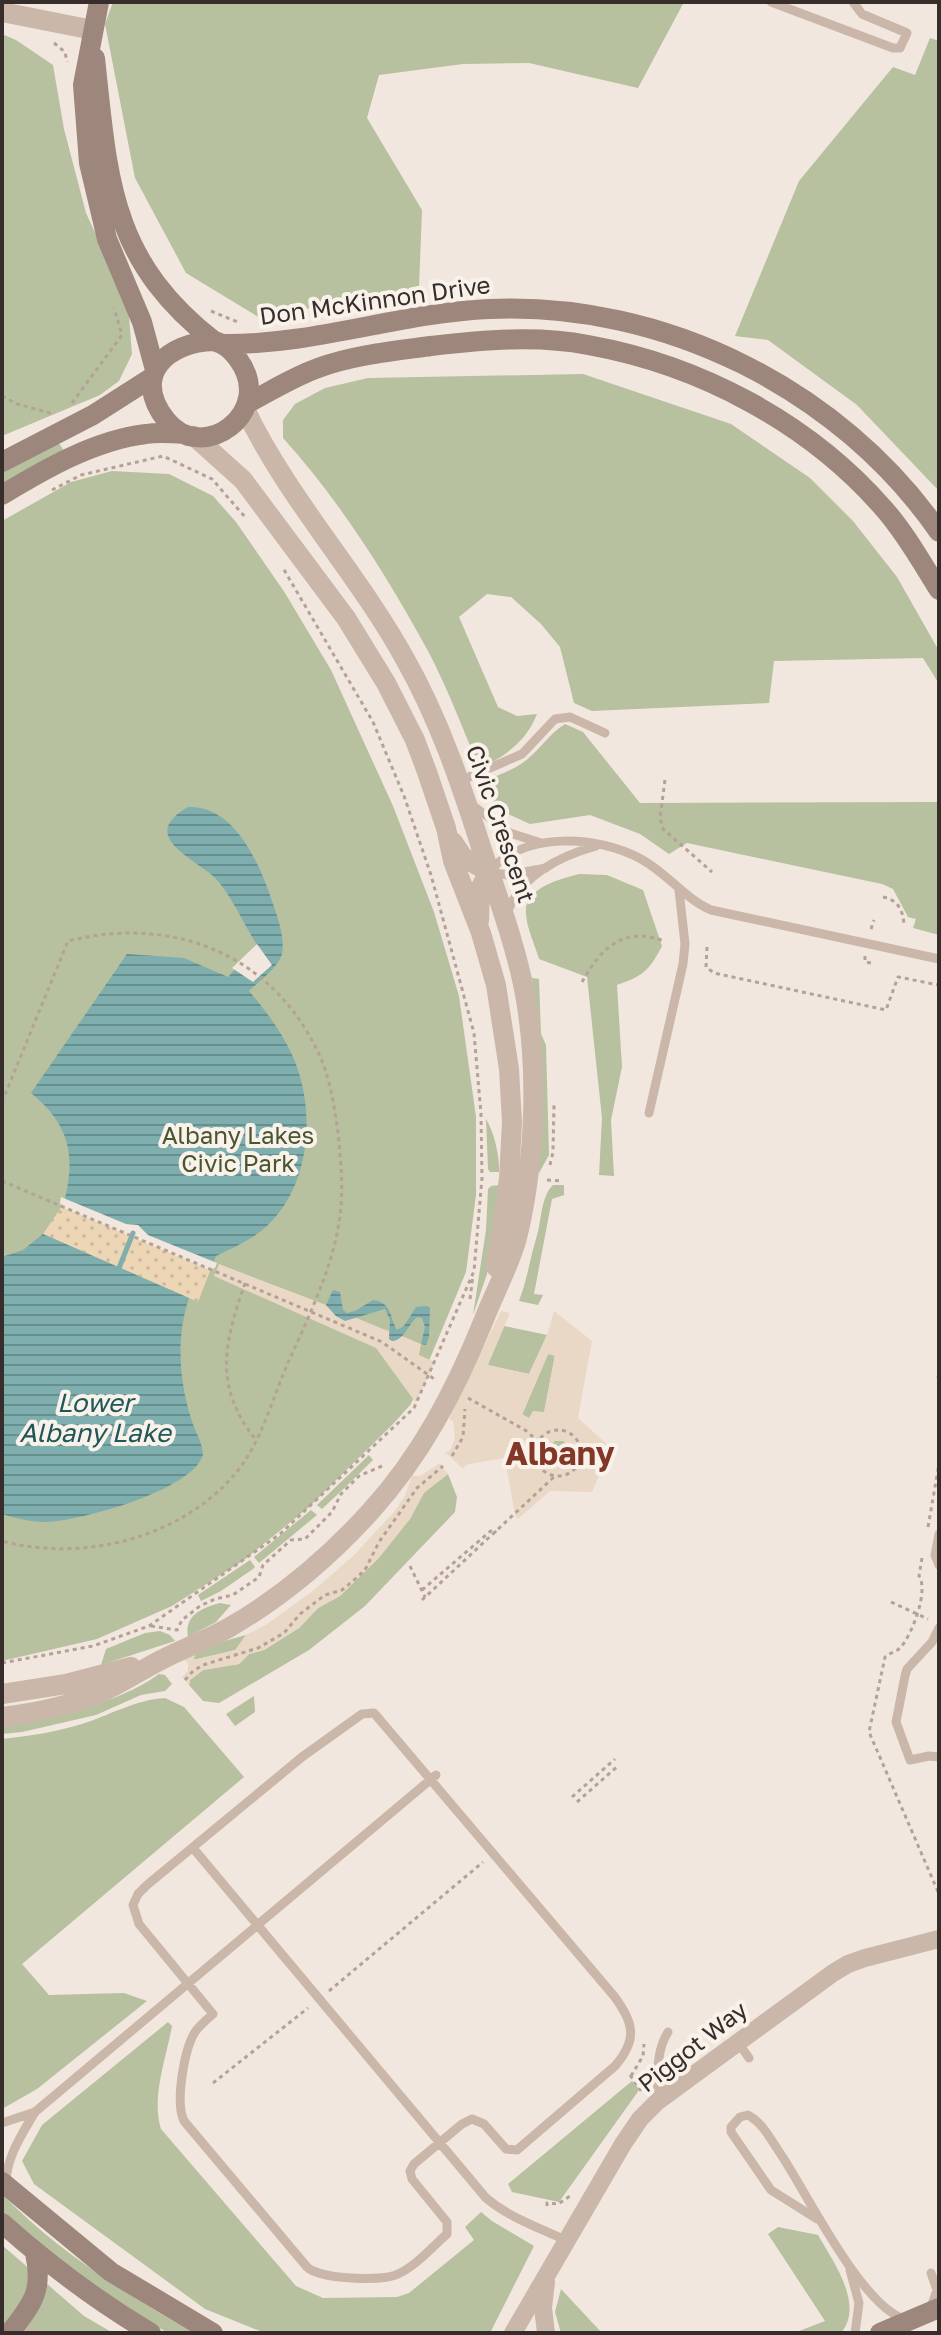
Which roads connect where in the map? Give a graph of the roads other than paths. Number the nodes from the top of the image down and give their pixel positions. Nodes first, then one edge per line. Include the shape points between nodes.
1 (99, 2) edge
2 (771, 2) edge
3 (853, 2) edge
4 (2, 12) edge
5 (93, 34) junction
6 (219, 342) junction
7 (153, 374) junction
8 (246, 406) junction
9 (189, 435) junction
10 (2, 462) edge
11 (2, 495) edge
12 (939, 532) edge
13 (939, 590) edge
14 (605, 733) dead end
15 (463, 791) junction
16 (446, 828) junction
17 (541, 843) junction
18 (599, 845) junction
19 (546, 868) junction
20 (489, 872) junction
21 (679, 890) junction
22 (505, 919) junction
23 (481, 933) junction
24 (939, 959) edge
25 (649, 1113) dead end
26 (491, 1303) junction
27 (939, 1534) edge
28 (939, 1565) edge
29 (939, 1625) edge
30 (159, 1661) junction
31 (2, 1694) edge
32 (2, 1717) edge
33 (939, 1757) edge
34 (433, 1778) junction
35 (193, 1848) junction
36 (258, 1925) junction
37 (939, 1939) edge
38 (189, 1984) junction
39 (668, 2032) dead end
40 (737, 2041) junction
41 (749, 2058) dead end
42 (658, 2101) junction
43 (35, 2112) junction
44 (2, 2123) edge
45 (440, 2144) junction
46 (4, 2185) edge
47 (817, 2219) junction
48 (2, 2223) edge
49 (567, 2241) junction
50 (35, 2253) junction
51 (845, 2256) junction
52 (931, 2273) dead end
53 (547, 2276) junction
54 (926, 2314) edge
55 (7, 2330) edge
56 (36, 2333) edge
57 (151, 2333) edge
58 (213, 2333) edge
59 (513, 2333) edge
60 (546, 2333) edge
61 (855, 2333) edge
62 (880, 2333) edge

1 - 5 main road
2 - 3 lane via 893,48 904,44 907,33 862,14
4 - 5 street
5 - 6 main road via 105,152 130,241 162,293
5 - 7 main road via 83,85 93,188 107,239 142,322
6 - 7 main road via 178,348
6 - 8 main road via 244,368
6 - 12 main road, Don McKinnon Drive via 281,340 489,309 602,317 644,327 719,353 804,400 867,450
7 - 9 main road via 152,393 161,413
7 - 10 main road via 93,415
8 - 9 main road via 238,421 217,434
8 - 13 main road via 322,367 412,348 518,340 586,344 630,354 740,396 819,449 884,509
8 - 15 street, Civic Crescent via 275,467 404,656
9 - 11 main road via 146,433 109,443 45,469
9 - 16 street, Civic Crescent via 243,480 360,640 415,740
14 - 15 lane via 570,717 555,719 522,754
15 - 17 lane via 510,833
15 - 20 street, Civic Crescent
16 - 20 street via 463,857
16 - 23 street, Civic Crescent
17 - 18 lane
17 - 20 lane via 509,855
18 - 19 lane
18 - 21 lane via 642,860
19 - 20 lane via 508,875
19 - 22 lane via 523,885
20 - 22 street, Civic Crescent
20 - 23 street via 480,889
21 - 24 lane via 711,910
21 - 25 lane via 683,964
22 - 26 street, Civic Crescent via 524,989 532,1096 522,1210
23 - 26 street, Civic Crescent via 496,985 512,1122
26 - 30 street, Civic Crescent via 414,1457 383,1498 296,1581 229,1627
27 - 28 lane
29 - 33 lane via 932,1642 907,1669 896,1722 910,1760
30 - 31 street, Civic Crescent
30 - 32 street, Civic Crescent via 101,1693
34 - 35 lane via 374,1713 362,1714
34 - 36 lane
34 - 45 lane via 614,1996 628,2016 631,2035 615,2066 517,2150 506,2149 476,2119
35 - 36 lane
35 - 38 lane via 138,1894 133,1910
36 - 38 lane
36 - 45 lane
37 - 40 street, Piggot Way via 848,1964
38 - 43 lane
38 - 45 lane via 213,2014 190,2042 181,2114 311,2271 392,2277 447,2234 447,2222 410,2175 414,2164
39 - 42 lane via 658,2062
40 - 41 lane
40 - 42 street, Piggot Way
42 - 49 street, Piggot Way via 623,2144
43 - 44 lane
43 - 46 lane via 12,2154
45 - 49 lane via 504,2213
46 - 58 main road via 111,2272
47 - 47 lane via 771,2190 731,2132 740,2117 748,2115 761,2126
47 - 51 lane
48 - 50 main road
49 - 53 street, Piggot Way
50 - 55 main road via 37,2292
50 - 57 main road
51 - 54 lane via 890,2313
51 - 61 lane via 859,2303
52 - 54 lane via 937,2290
53 - 59 street, Piggot Way
53 - 60 street, Piggot Way
54 - 62 main road
55 - 56 lane

